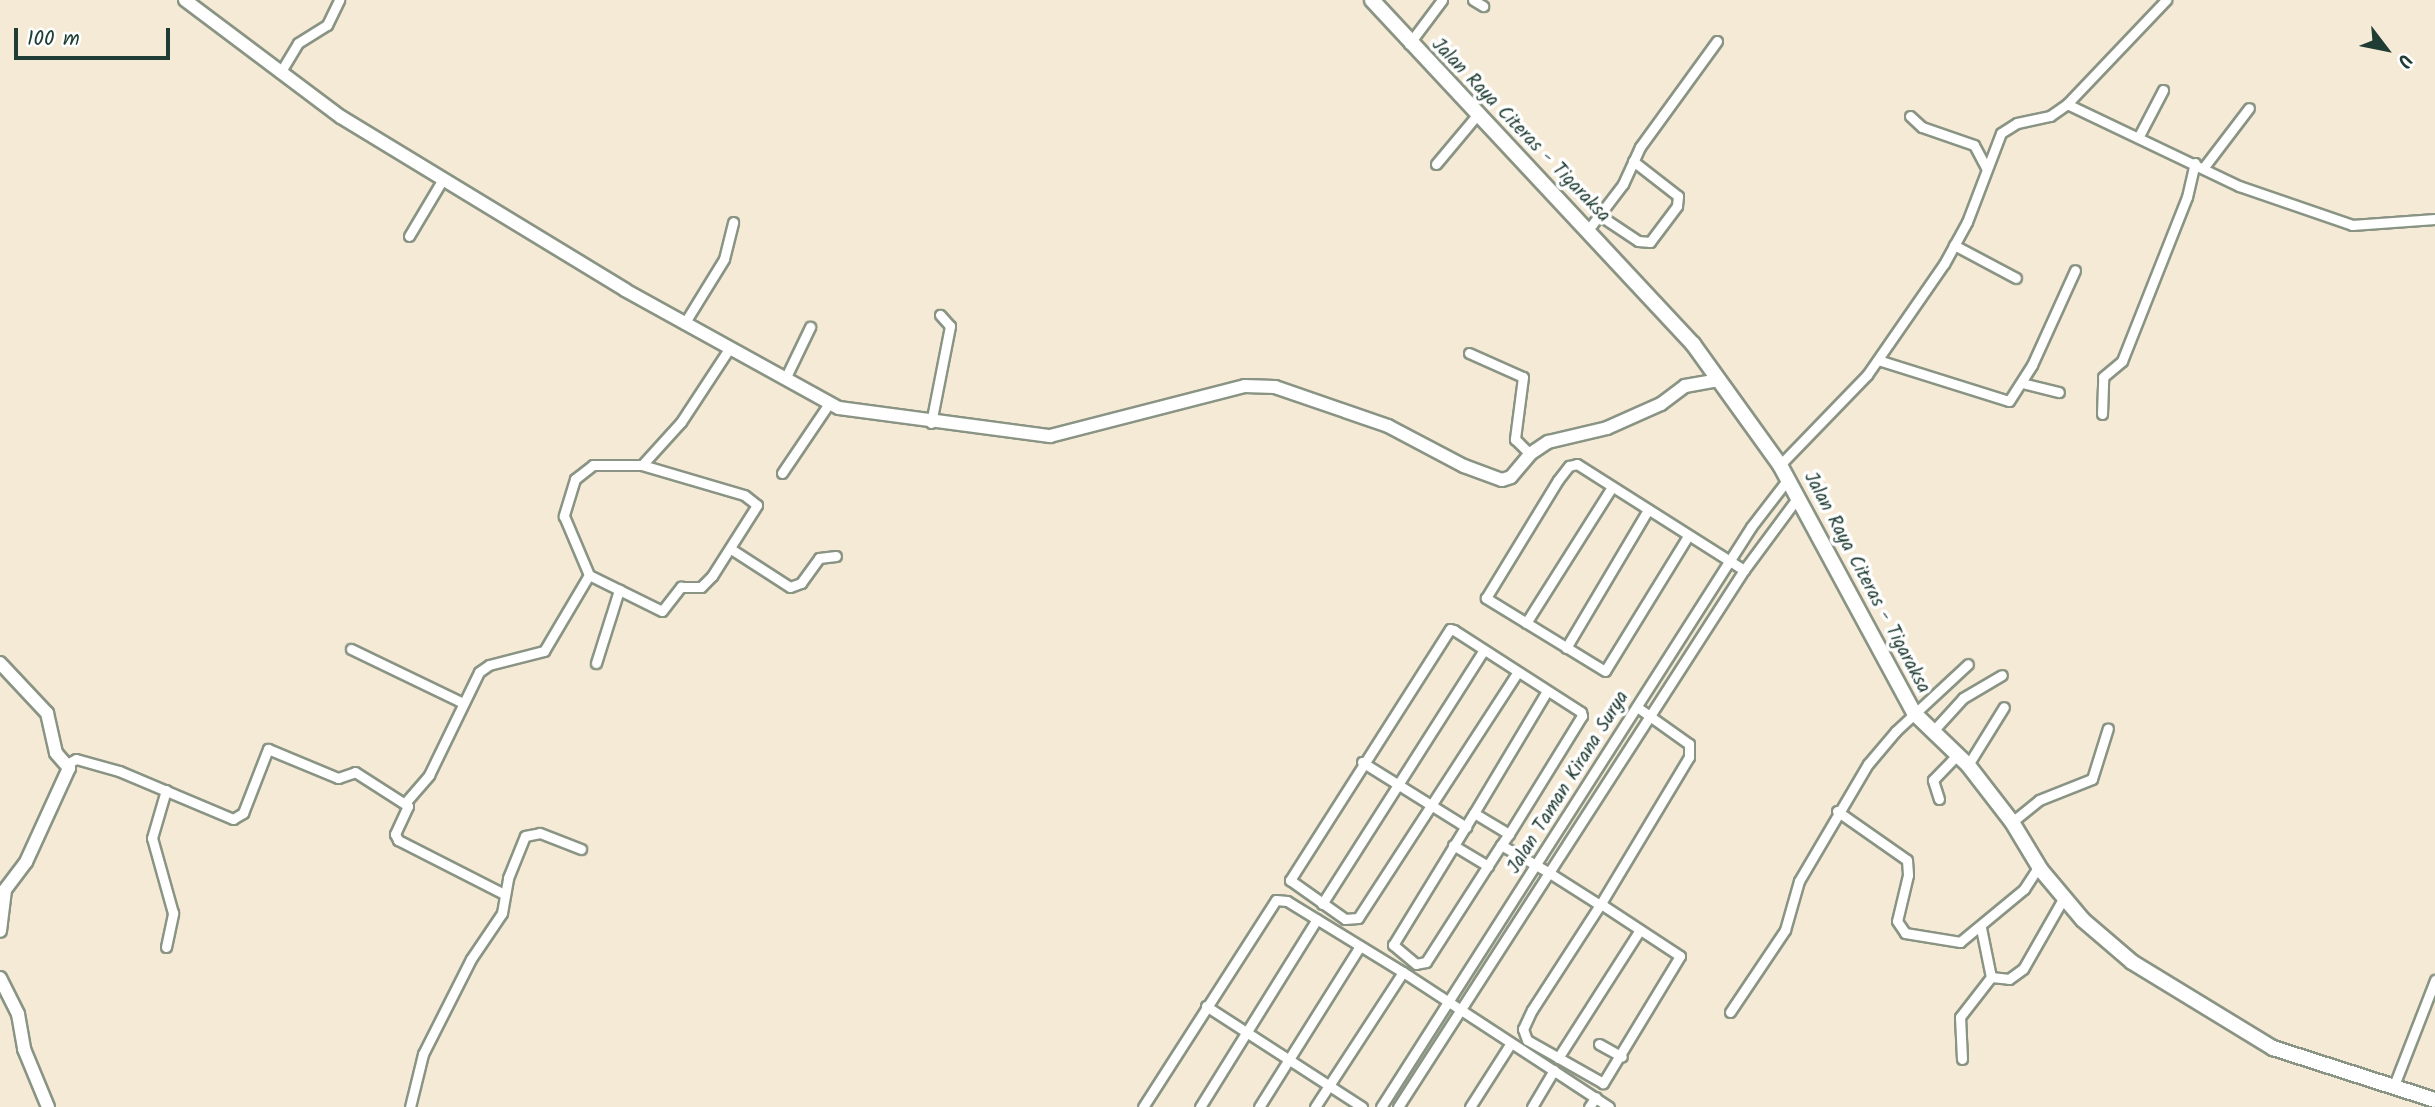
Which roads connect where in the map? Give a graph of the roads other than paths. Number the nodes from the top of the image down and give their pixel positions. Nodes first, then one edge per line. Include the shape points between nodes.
1 (186, 0) edge
2 (339, 0) edge
3 (1372, 0) edge
4 (1442, 0) edge
5 (1473, 0) edge
6 (2166, 0) edge
7 (1483, 6) dead end
8 (1717, 41) dead end
9 (1409, 44) junction
10 (280, 74) junction
11 (2163, 90) dead end
12 (2067, 104) junction
13 (2249, 108) dead end
14 (1478, 114) junction
15 (1910, 116) dead end
16 (2139, 136) junction
17 (1633, 161) junction
18 (1436, 164) dead end
19 (2199, 165) junction
20 (1986, 168) junction
21 (443, 178) junction
22 (1599, 215) junction
23 (2435, 219) edge
24 (733, 222) dead end
25 (1588, 230) junction
26 (409, 236) dead end
27 (1954, 245) junction
28 (2075, 270) dead end
29 (2016, 278) dead end
30 (940, 315) dead end
31 (684, 324) junction
32 (810, 327) dead end
33 (729, 349) junction
34 (1469, 353) dead end
35 (1878, 360) junction
36 (785, 379) junction
37 (1719, 380) junction
38 (2022, 383) junction
39 (2059, 392) dead end
40 (828, 405) junction
41 (2102, 414) dead end
42 (931, 422) junction
43 (1530, 454) junction
44 (642, 465) junction
45 (1780, 465) junction
46 (782, 473) dead end
47 (1788, 479) junction
48 (1612, 487) junction
49 (1798, 497) junction
50 (1648, 510) junction
51 (1688, 536) junction
52 (731, 549) junction
53 (836, 556) dead end
54 (1730, 563) junction
55 (1744, 570) junction
56 (589, 575) junction
57 (619, 590) junction
58 (1525, 623) junction
59 (1566, 648) junction
60 (351, 649) dead end
61 (1484, 650) junction
62 (0, 663) edge
63 (596, 663) dead end
64 (1968, 664) dead end
65 (1518, 672) junction
66 (2002, 675) dead end
67 (1547, 691) junction
68 (463, 703) junction
69 (1637, 707) junction
70 (2004, 707) dead end
71 (1914, 713) junction
72 (1650, 716) junction
73 (2108, 728) dead end
74 (1933, 731) junction
75 (1963, 759) junction
76 (1362, 762) junction
77 (67, 764) junction
78 (1397, 785) junction
79 (166, 790) junction
80 (1939, 799) dead end
81 (405, 803) junction
82 (1433, 806) junction
83 (1837, 811) junction
84 (1474, 813) junction
85 (2012, 822) junction
86 (1465, 827) junction
87 (1509, 834) junction
88 (1453, 845) junction
89 (1501, 845) junction
90 (581, 849) dead end
91 (1488, 866) junction
92 (1538, 866) junction
93 (2039, 866) junction
94 (1548, 872) junction
95 (504, 894) junction
96 (2064, 898) junction
97 (1322, 904) junction
98 (1600, 905) junction
99 (1317, 919) junction
100 (1981, 928) junction
101 (1640, 930) junction
102 (0, 931) edge
103 (1360, 946) junction
104 (166, 947) dead end
105 (1403, 972) junction
106 (1991, 977) junction
107 (0, 978) edge
108 (2435, 980) edge
109 (1449, 1003) junction
110 (1206, 1006) junction
111 (1459, 1010) junction
112 (1730, 1012) dead end
113 (1247, 1032) junction
114 (1511, 1043) junction
115 (1599, 1044) dead end
116 (1622, 1057) junction
117 (1558, 1058) junction
118 (1289, 1059) junction
119 (1962, 1059) dead end
120 (1555, 1070) junction
121 (1329, 1085) junction
122 (2393, 1088) junction
123 (1596, 1097) junction
124 (2435, 1100) edge
125 (48, 1107) edge
126 (410, 1107) edge
127 (1143, 1107) edge
128 (1200, 1107) edge
129 (1259, 1107) edge
130 (1315, 1107) edge
131 (1362, 1107) edge
132 (1381, 1107) edge
133 (1398, 1107) edge
134 (1470, 1107) edge
135 (1532, 1107) edge
136 (1590, 1107) edge
137 (1609, 1107) edge

1 - 10 street
2 - 10 street via 327,25 298,43
3 - 9 main road, Jalan Raya Citeras - Tigaraksa
4 - 9 street
5 - 7 street
6 - 12 street
8 - 17 street
9 - 14 main road, Jalan Raya Citeras - Tigaraksa
10 - 21 street
11 - 16 street
12 - 16 street
12 - 20 street via 2038,121 2006,129
13 - 19 street
14 - 18 street
14 - 25 main road, Jalan Raya Citeras - Tigaraksa
15 - 20 street via 1922,127 1974,145
16 - 19 street
17 - 22 street via 1623,184
17 - 22 street via 1678,196 1677,206 1650,242 1638,241
19 - 23 street via 2239,186 2352,225
19 - 41 street via 2122,361 2103,377
20 - 27 street
21 - 26 street
21 - 31 street
22 - 25 street
24 - 31 street via 724,259
25 - 37 main road, Jalan Raya Citeras - Tigaraksa via 1693,344
27 - 29 street
27 - 35 street
28 - 38 street
30 - 42 street via 950,326
31 - 33 street
32 - 36 street
33 - 36 street
33 - 44 street via 681,422
34 - 43 street via 1514,369 1523,377 1515,439
35 - 38 street via 2006,402
35 - 45 street
36 - 40 street
37 - 43 street via 1685,386 1661,404 1607,428 1548,442
37 - 45 main road, Jalan Raya Citeras - Tigaraksa
38 - 39 street
40 - 42 street
40 - 46 street
42 - 43 street via 1050,436 1259,385 1294,391 1388,426 1495,479 1511,477
44 - 52 street via 755,502 758,511
44 - 56 street via 593,465 575,479 564,516
45 - 47 main road, Jalan Raya Citeras - Tigaraksa
47 - 49 main road, Jalan Raya Citeras - Tigaraksa
47 - 54 street, Jalan Taman Kirana Surya
48 - 50 street
48 - 58 street
48 - 58 street via 1583,467 1569,466 1488,590 1489,601
49 - 55 street, Jalan Taman Kirana Surya
49 - 71 main road, Jalan Raya Citeras - Tigaraksa
50 - 51 street
50 - 59 street
51 - 54 street
51 - 59 street via 1610,668 1601,670
52 - 53 street via 790,587 801,583 819,558
52 - 57 street via 705,584 684,585 662,611
54 - 55 street
54 - 69 street, Jalan Taman Kirana Surya
55 - 72 street, Jalan Taman Kirana Surya
56 - 57 street
56 - 68 street via 544,651 486,666
57 - 63 street
58 - 59 street
60 - 68 street
61 - 65 street
61 - 76 street via 1449,630
61 - 78 street
62 - 77 street via 47,713 56,752
64 - 71 street
65 - 67 street
65 - 82 street
66 - 74 street via 1963,698
67 - 84 street
67 - 87 street via 1581,712 1582,720
68 - 81 street via 429,775
69 - 72 street
69 - 92 street, Jalan Taman Kirana Surya
70 - 75 street
71 - 74 main road, Jalan Raya Citeras - Tigaraksa
71 - 83 street via 1868,764
72 - 94 street, Jalan Taman Kirana Surya
72 - 98 street via 1691,750
73 - 85 street via 2092,779 2039,800
74 - 75 main road, Jalan Raya Citeras - Tigaraksa
75 - 80 street via 1933,780
75 - 85 main road, Jalan Raya Citeras - Tigaraksa
76 - 78 street
76 - 97 street via 1290,876 1296,887
77 - 79 street via 76,760
77 - 102 street via 68,772 37,841 5,890
78 - 82 street
78 - 97 street
79 - 81 street via 226,818 238,817 261,758 272,750 338,778 355,772
79 - 104 street via 152,838 173,913
81 - 95 street via 408,806 395,834 398,840
82 - 86 street
82 - 97 street via 1358,918 1345,919
83 - 100 street via 1907,860 1897,921 1902,931 1950,944
83 - 112 street via 1790,900 1784,930
84 - 86 street
84 - 87 street
85 - 93 main road, Jalan Raya Citeras - Tigaraksa
86 - 88 street
87 - 89 street
88 - 91 street
88 - 91 street via 1394,938 1397,951 1416,964 1426,962
89 - 91 street
89 - 92 street
90 - 95 street via 540,833 529,834
92 - 94 street
92 - 109 street, Jalan Taman Kirana Surya
93 - 96 main road, Jalan Raya Citeras - Tigaraksa
93 - 100 street via 2024,889
94 - 98 street
94 - 111 street, Jalan Taman Kirana Surya
95 - 126 street via 502,913 471,959 424,1054
96 - 106 street via 2023,970 2009,979
96 - 122 main road, Jalan Raya Citeras - Tigaraksa via 2112,948 2243,1033 2273,1048
98 - 101 street
98 - 117 street via 1523,1029 1527,1040
99 - 103 street
99 - 110 street via 1287,901 1271,903
99 - 113 street
100 - 106 street
101 - 116 street via 1680,956
101 - 117 street
103 - 105 street
103 - 118 street
105 - 109 street
105 - 121 street
106 - 119 street via 1960,1017
107 - 125 street via 18,1014 24,1049
108 - 122 street
109 - 111 street
109 - 132 street, Jalan Taman Kirana Surya
110 - 113 street
110 - 127 street
111 - 114 street
111 - 133 street, Jalan Taman Kirana Surya
113 - 118 street
113 - 128 street
114 - 120 street
114 - 134 street
115 - 116 street
116 - 117 street via 1606,1082 1599,1084
118 - 121 street
118 - 129 street
120 - 123 street
120 - 135 street
121 - 130 street
121 - 131 street
122 - 124 main road, Jalan Raya Citeras - Tigaraksa
123 - 136 street
123 - 137 street

